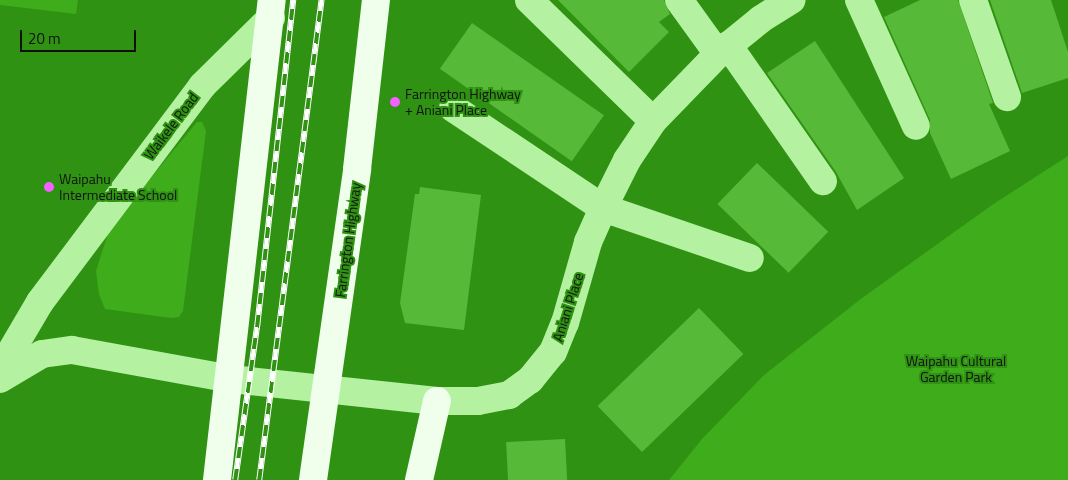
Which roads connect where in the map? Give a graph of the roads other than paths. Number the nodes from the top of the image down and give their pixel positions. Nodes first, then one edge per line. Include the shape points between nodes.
1 (376, 0) edge
2 (529, 0) edge
3 (679, 0) edge
4 (790, 0) edge
5 (859, 0) edge
6 (973, 0) edge
7 (272, 9) edge
8 (722, 50) junction
9 (1007, 97) dead end
10 (452, 108) dead end
11 (653, 122) junction
12 (916, 126) dead end
13 (823, 181) dead end
14 (603, 208) junction
15 (750, 258) dead end
16 (0, 370) edge
17 (231, 378) junction
18 (0, 379) edge
19 (327, 390) junction
20 (437, 401) junction
21 (216, 480) edge
22 (313, 480) edge
23 (419, 480) edge

1 - 19 main road, Farrington Highway
2 - 11 street
3 - 8 street
4 - 8 street, Aniani Place
5 - 12 street
6 - 9 street
7 - 16 street, Waikele Road via 202,86 40,302
7 - 17 main road
8 - 11 street, Aniani Place
8 - 13 street
10 - 14 street
11 - 14 street, Aniani Place via 627,160
14 - 15 street
14 - 20 street, Aniani Place via 588,242 556,345 530,380 509,395 478,401
17 - 18 street via 72,350 42,354
17 - 19 street, Aniani Place
17 - 21 main road
19 - 20 street, Aniani Place
19 - 22 main road, Farrington Highway
20 - 23 main road

